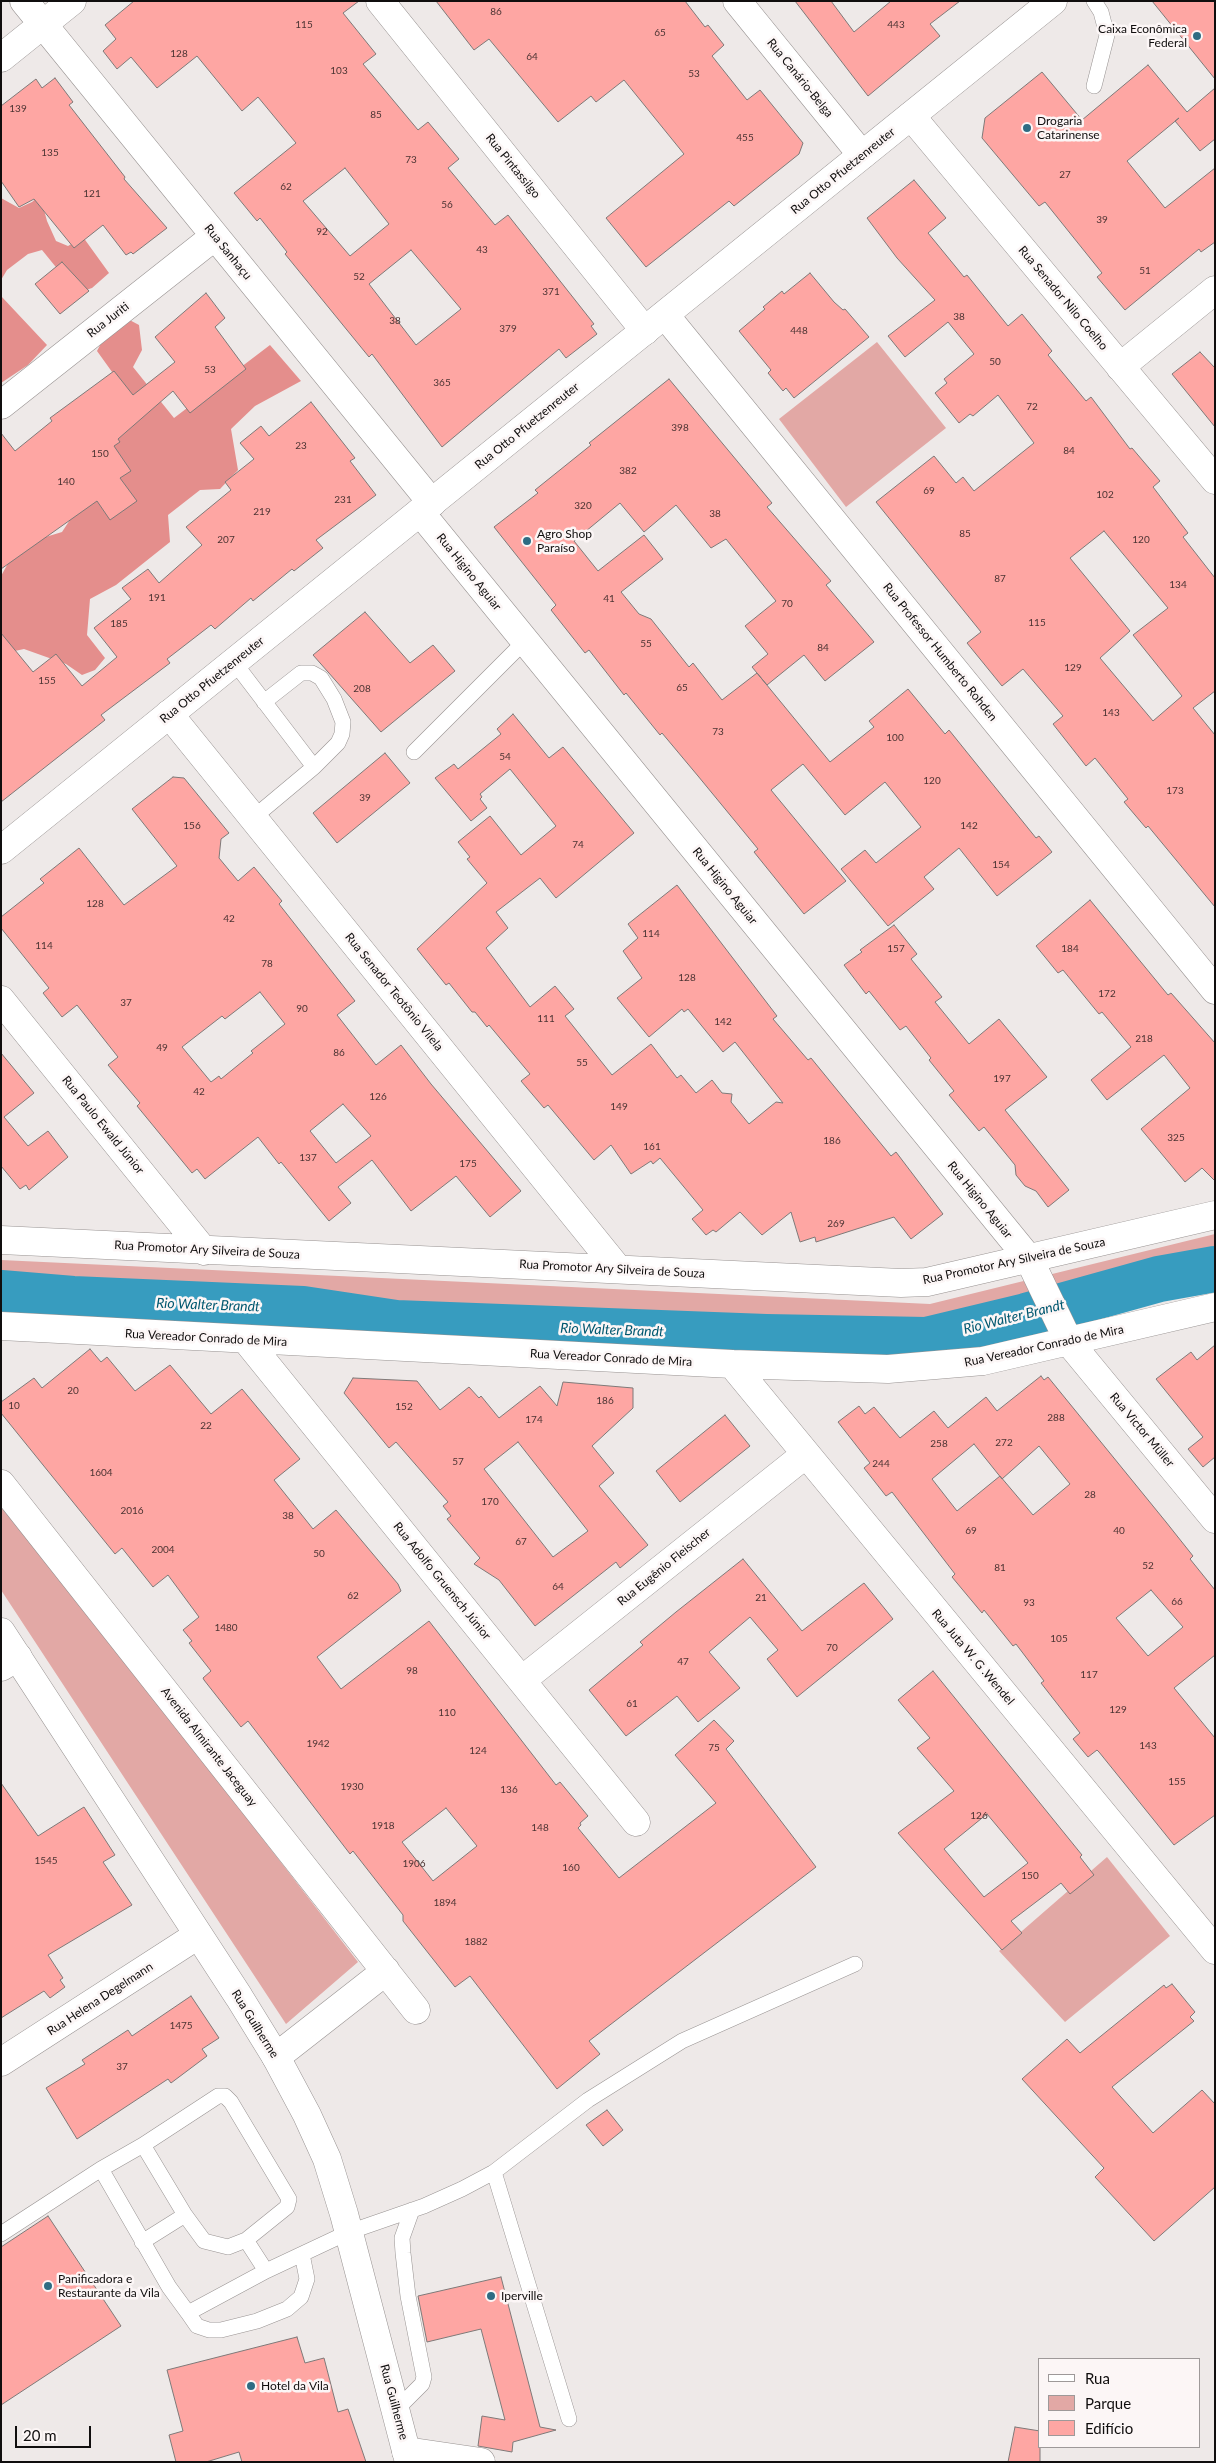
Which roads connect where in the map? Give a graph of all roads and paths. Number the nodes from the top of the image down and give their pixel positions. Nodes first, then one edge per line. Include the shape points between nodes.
1 (24, 1) edge
2 (72, 1) edge
3 (380, 1) edge
4 (737, 1) edge
5 (1053, 1) edge
6 (1094, 1) edge
7 (43, 25) junction
8 (1, 58) edge
9 (1094, 86) dead end
10 (911, 116) junction
11 (862, 155) junction
12 (215, 236) junction
13 (1215, 290) edge
14 (655, 323) junction
15 (1120, 367) junction
16 (1, 405) edge
17 (1215, 480) edge
18 (426, 507) junction
19 (525, 640) junction
20 (234, 662) junction
21 (264, 702) junction
22 (169, 714) junction
23 (414, 752) dead end
24 (314, 767) junction
25 (253, 818) junction
26 (1, 850) edge
27 (1215, 990) edge
28 (1, 1000) edge
29 (1215, 1214) edge
30 (1, 1240) edge
31 (204, 1251) junction
32 (1029, 1260) junction
33 (618, 1269) junction
34 (1215, 1307) edge
35 (1, 1326) edge
36 (247, 1340) junction
37 (1069, 1342) junction
38 (732, 1364) junction
39 (806, 1454) junction
40 (1, 1484) edge
41 (1215, 1518) edge
42 (1, 1632) edge
43 (10, 1662) edge
44 (522, 1680) junction
45 (636, 1822) dead end
46 (198, 1935) junction
47 (1215, 1950) edge
48 (855, 1964) dead end
49 (386, 1972) junction
50 (416, 2010) dead end
51 (276, 2057) junction
52 (1, 2062) edge
53 (143, 2145) junction
54 (101, 2169) junction
55 (494, 2172) junction
56 (412, 2210) junction
57 (185, 2215) junction
58 (349, 2232) junction
59 (1, 2234) edge
60 (246, 2240) junction
61 (142, 2242) junction
62 (302, 2254) junction
63 (266, 2271) junction
64 (188, 2313) junction
65 (396, 2410) junction
66 (568, 2419) dead end
67 (408, 2456) edge
68 (481, 2462) edge

1 - 7 street, Rua Sanhaçu
2 - 7 street
3 - 14 street, Rua Pintassilgo
4 - 11 street, Rua Canário-Belga
5 - 10 street, Rua Otto Pfuetzenreuter
6 - 9 lane via 1101,12 1107,35
7 - 8 street
7 - 12 street, Rua Sanhaçu
10 - 11 street, Rua Otto Pfuetzenreuter
10 - 15 street, Rua Senador Nilo Coelho
11 - 14 street, Rua Otto Pfuetzenreuter
12 - 16 street, Rua Juriti
12 - 18 street, Rua Sanhaçu
13 - 15 street
14 - 18 street, Rua Otto Pfuetzenreuter
14 - 27 street, Rua Professor Humberto Rohden
15 - 17 street, Rua Senador Nilo Coelho
18 - 19 street, Rua Higino Aguiar
18 - 20 street, Rua Otto Pfuetzenreuter
19 - 23 lane
19 - 32 street, Rua Higino Aguiar
20 - 21 lane
20 - 22 street, Rua Otto Pfuetzenreuter
21 - 24 lane
21 - 24 lane via 301,673 312,672 321,678 334,699 343,728 338,744
22 - 25 street, Rua Senador Teotônio Vilela
22 - 26 street, Rua Otto Pfuetzenreuter
24 - 25 lane
25 - 33 street, Rua Senador Teotônio Vilela
28 - 31 street, Rua Paulo Ewald Júnior
29 - 32 street, Rua Promotor Ary Silveira de Souza
30 - 31 street, Rua Promotor Ary Silveira de Souza
31 - 33 street, Rua Promotor Ary Silveira de Souza
32 - 33 street, Rua Promotor Ary Silveira de Souza via 927,1282 901,1283
32 - 37 street, Rua Higino Aguiar
34 - 37 street, Rua Vereador Conrado de Mira
35 - 36 street, Rua Vereador Conrado de Mira
36 - 38 street, Rua Vereador Conrado de Mira
36 - 44 street, Rua Adolfo Gruensch Júnior
37 - 38 street, Rua Vereador Conrado de Mira via 983,1361 937,1366 888,1369
37 - 41 street, Rua Victor Müller
38 - 39 street, Rua Juta W. G .Wendel
39 - 44 street, Rua Eugênio Fleischer
39 - 47 street, Rua Juta W. G .Wendel
40 - 49 street, Avenida Almirante Jaceguay
42 - 43 street, Rua Guilherme
43 - 46 street, Rua Guilherme
44 - 45 street, Rua Adolfo Gruensch Júnior
46 - 51 street, Rua Guilherme
46 - 52 street, Rua Helena Degelmann
48 - 55 lane via 682,2041 588,2100
49 - 50 street, Avenida Almirante Jaceguay
49 - 51 street
51 - 58 street, Rua Guilherme via 327,2159
53 - 54 lane
53 - 57 lane
53 - 60 lane via 218,2096 225,2096 290,2199 287,2207
54 - 59 lane
54 - 61 lane
55 - 56 lane
55 - 66 lane
56 - 58 lane
56 - 65 lane via 402,2238 403,2253 424,2376 422,2384
57 - 60 lane via 204,2240 228,2247
57 - 61 lane
58 - 62 lane
58 - 65 street, Rua Guilherme
60 - 63 lane
61 - 64 lane via 168,2287
62 - 63 lane
62 - 64 lane via 307,2279 301,2297 287,2309 221,2330 197,2326
63 - 64 lane
65 - 67 street, Rua Guilherme
67 - 68 street

